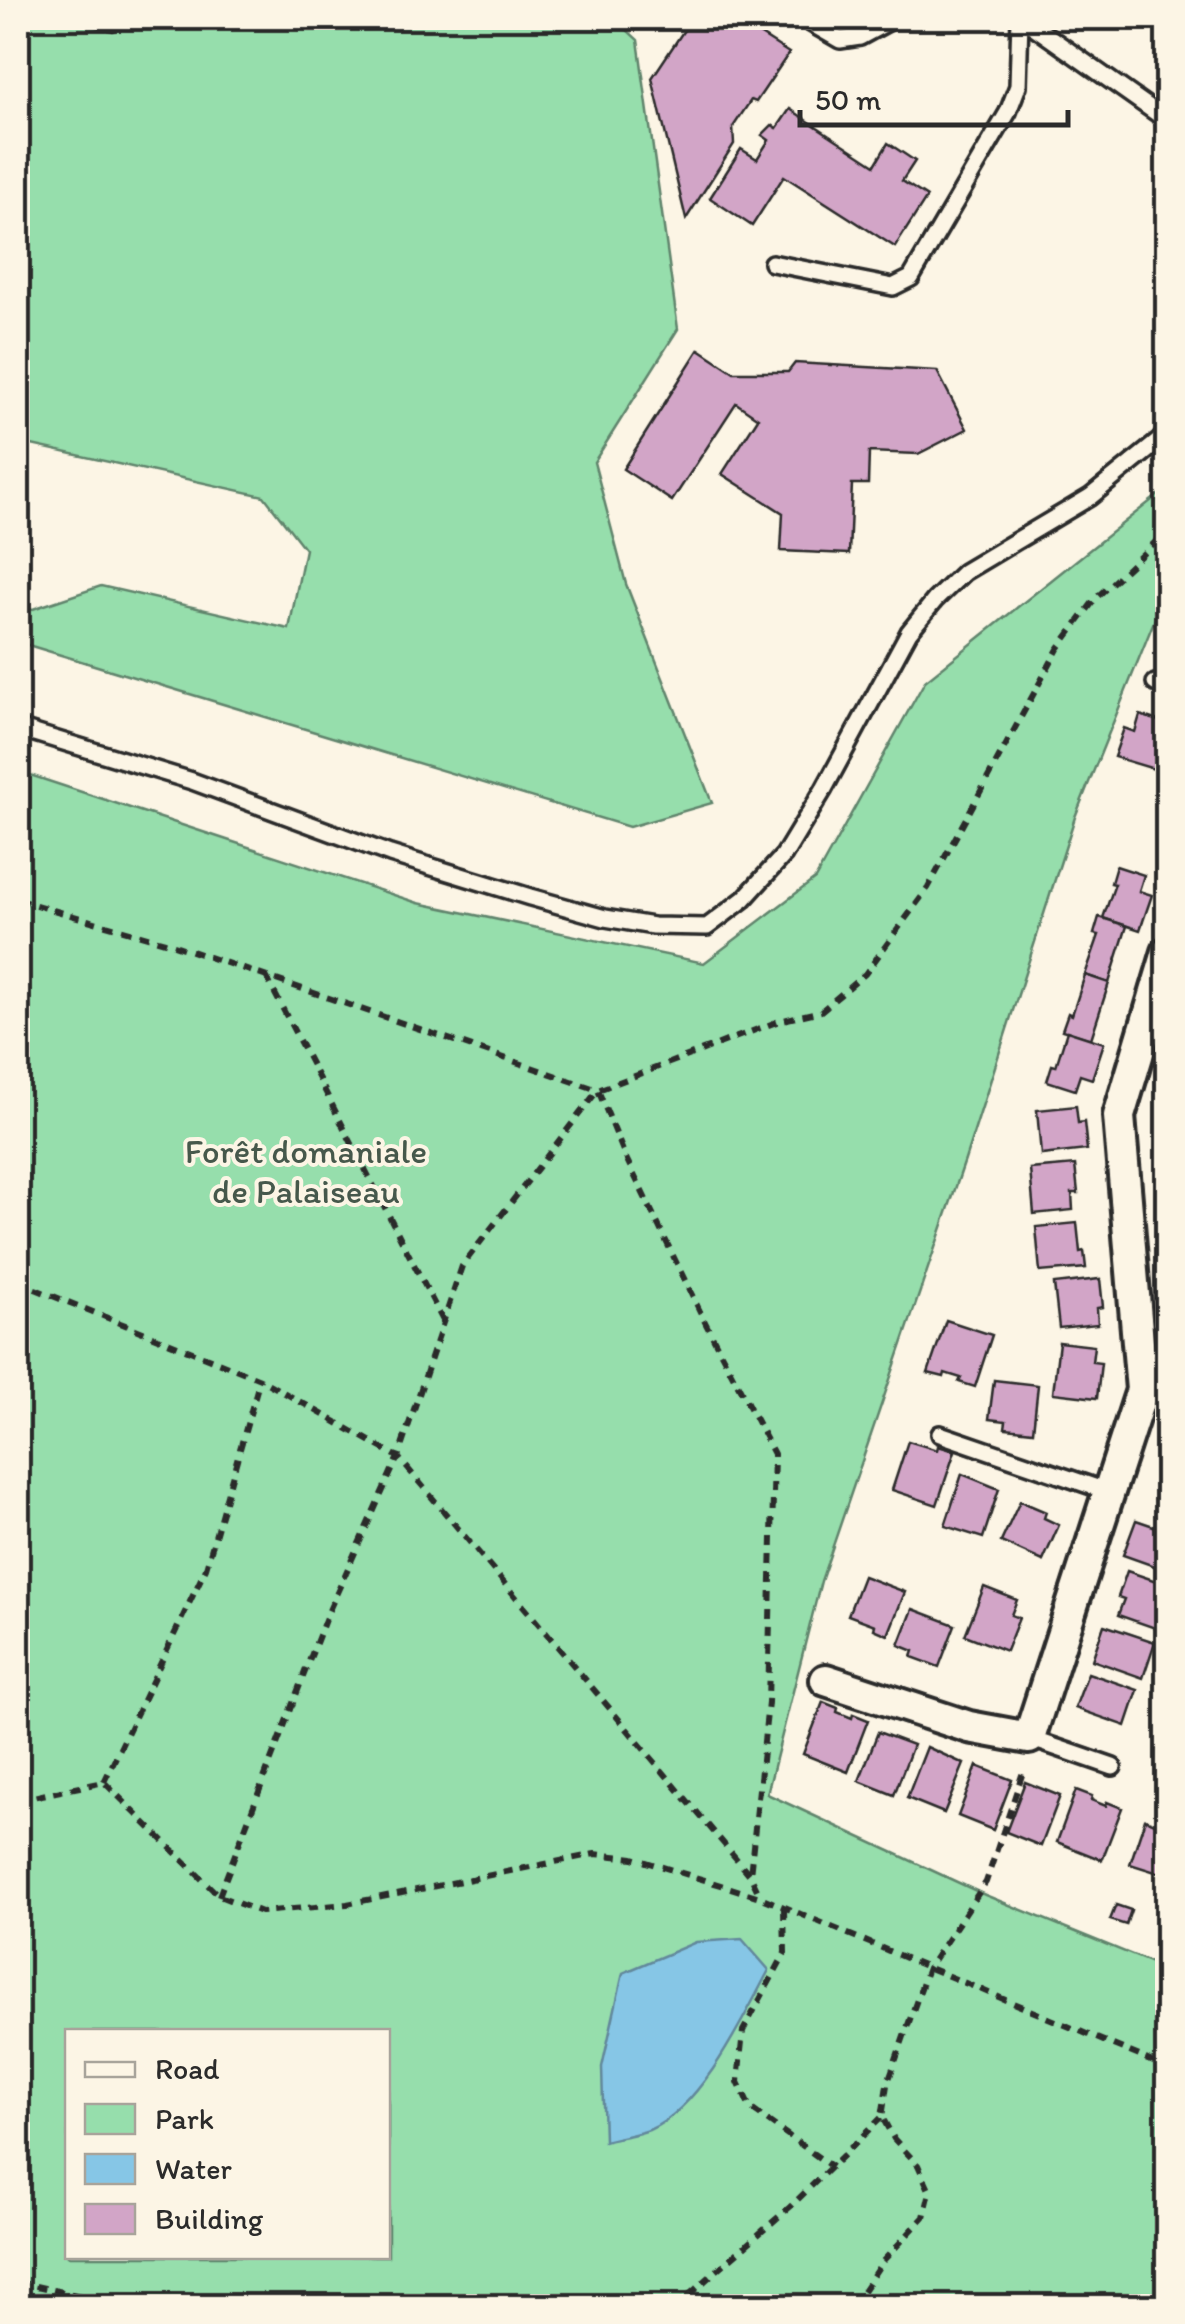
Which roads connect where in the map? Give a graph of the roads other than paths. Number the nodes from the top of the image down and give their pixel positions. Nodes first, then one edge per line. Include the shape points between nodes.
1 (802, 18) edge
2 (895, 18) edge
3 (1021, 18) edge
4 (1168, 120) edge
5 (772, 263) dead end
6 (1168, 431) edge
7 (18, 728) edge
8 (1168, 952) edge
9 (1160, 1003) edge
10 (940, 1434) dead end
11 (1110, 1492) junction
12 (826, 1680) dead end
13 (1029, 1738) junction
14 (1113, 1767) dead end

1 - 2 lane via 840,40
3 - 4 lane
3 - 5 lane via 1018,86 1008,112 911,278 893,286
6 - 7 lane via 1090,496 964,572 935,600 910,632 784,855 707,927 653,926 548,902
8 - 9 street
9 - 11 street via 1119,1116 1142,1390
10 - 11 lane
11 - 13 street
12 - 13 street via 969,1727
13 - 14 lane

